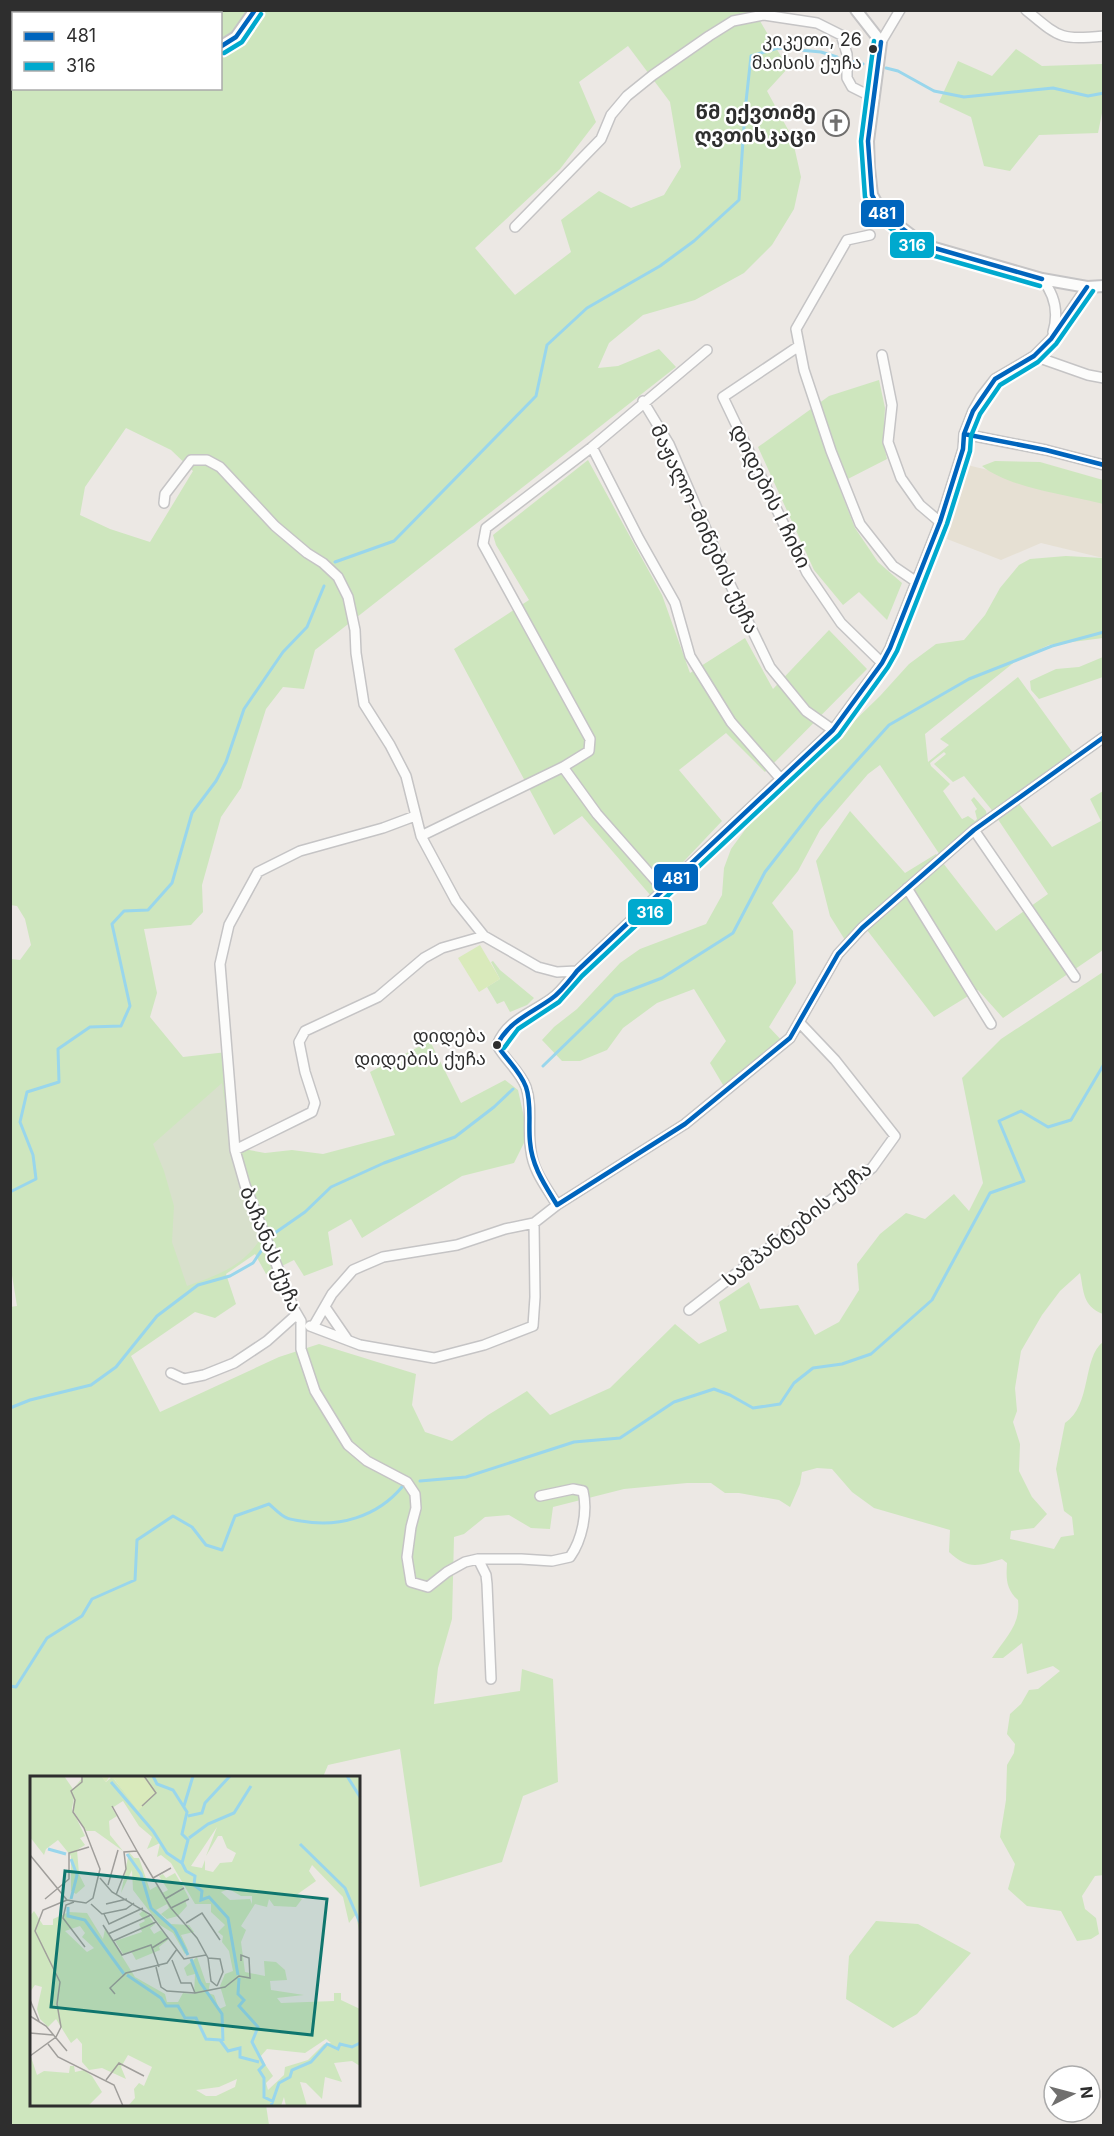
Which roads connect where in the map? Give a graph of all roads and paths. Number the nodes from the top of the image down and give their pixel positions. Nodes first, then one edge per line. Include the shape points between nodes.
1 (255, 10) edge
2 (856, 10) edge
3 (900, 10) edge
4 (1026, 10) edge
5 (1104, 36) edge
6 (881, 42) junction
7 (222, 45) edge
8 (873, 98) junction
9 (515, 227) dead end
10 (870, 235) dead end
11 (1042, 279) junction
12 (1104, 286) edge
13 (1087, 287) junction
14 (1052, 339) junction
15 (799, 346) junction
16 (706, 350) dead end
17 (882, 355) dead end
18 (1034, 356) junction
19 (1104, 378) edge
20 (644, 401) junction
21 (964, 434) junction
22 (592, 447) junction
23 (1104, 465) edge
24 (164, 503) dead end
25 (940, 522) junction
26 (915, 581) junction
27 (882, 663) junction
28 (833, 730) junction
29 (1104, 737) edge
30 (564, 767) junction
31 (780, 778) junction
32 (415, 816) junction
33 (974, 830) junction
34 (421, 836) junction
35 (906, 888) junction
36 (664, 890) junction
37 (484, 936) junction
38 (577, 971) junction
39 (1075, 976) dead end
40 (799, 1022) junction
41 (991, 1024) dead end
42 (235, 1150) junction
43 (557, 1205) junction
44 (534, 1223) junction
45 (325, 1307) junction
46 (689, 1310) dead end
47 (298, 1318) junction
48 (313, 1328) junction
49 (347, 1339) junction
50 (171, 1373) dead end
51 (540, 1496) dead end
52 (478, 1559) junction
53 (491, 1679) dead end

1 - 7 street via 236,37
2 - 6 street
3 - 6 street
4 - 5 street via 1055,34 1072,39
6 - 8 street
8 - 9 street via 852,87 847,78 847,54 841,35 816,23 764,15 734,21 627,96 611,115 601,138
8 - 11 street via 869,168 872,195 882,213 924,245
10 - 15 street via 847,240 796,329
11 - 13 street
11 - 14 street via 1051,290 1056,308
12 - 13 street
13 - 14 street
14 - 18 street
15 - 26 street via 831,451 860,524 893,566
15 - 27 street, დიდების I ჩიხი via 723,397 807,573 841,623
16 - 20 street
17 - 25 street via 892,405 888,442 901,478 920,505
18 - 19 street
18 - 21 street via 995,379 981,397
20 - 22 street, მაჟალო-მიწების ქუჩა
20 - 28 street, მაჟალო-მიწების ქუჩა via 669,444 770,667 806,711
21 - 23 street
21 - 25 street
22 - 30 street, მაჟალო-მიწების ქუჩა via 486,528 483,544 590,740 589,751
22 - 31 street via 675,603 690,656 731,722
24 - 32 street via 165,494 191,460 207,460 220,467 275,526 338,577 348,597 355,630 364,704 406,776
25 - 26 street
26 - 27 street
27 - 28 street
28 - 31 street
29 - 33 street
30 - 34 street, მაჟალო-მიწების ქუჩა
30 - 36 street via 597,814
31 - 36 street
32 - 34 street
32 - 42 street, ბაჩანას ქუჩა via 300,851 258,872 229,925 220,964
33 - 35 street
33 - 39 street
34 - 37 street via 456,901
35 - 40 street via 838,954
35 - 41 street
36 - 38 street
37 - 38 street via 538,967 557,972
37 - 42 street via 442,948 424,958 378,997 305,1031 298,1042 315,1103 312,1112
38 - 43 street via 553,998 508,1026 497,1045 525,1085 531,1152
40 - 43 street via 790,1038 685,1124
40 - 46 street, სამპანტების ქუჩა via 835,1060 895,1136 872,1168
42 - 47 street, ბაჩანას ქუჩა
43 - 44 street
44 - 45 street via 457,1245 383,1257 353,1270
44 - 49 street via 533,1326 484,1345 434,1358 360,1345
45 - 48 street
45 - 49 street
47 - 48 street
47 - 50 street via 234,1363 184,1379
47 - 52 street, ბაჩანას ქუჩა via 301,1349 315,1391 348,1445 367,1461 407,1482 415,1494 407,1557 411,1582 428,1587 447,1572
48 - 49 street
51 - 52 street, ბაჩანას ქუჩა via 573,1489 582,1491 585,1502 578,1545 570,1557 552,1562
52 - 53 street via 487,1584

